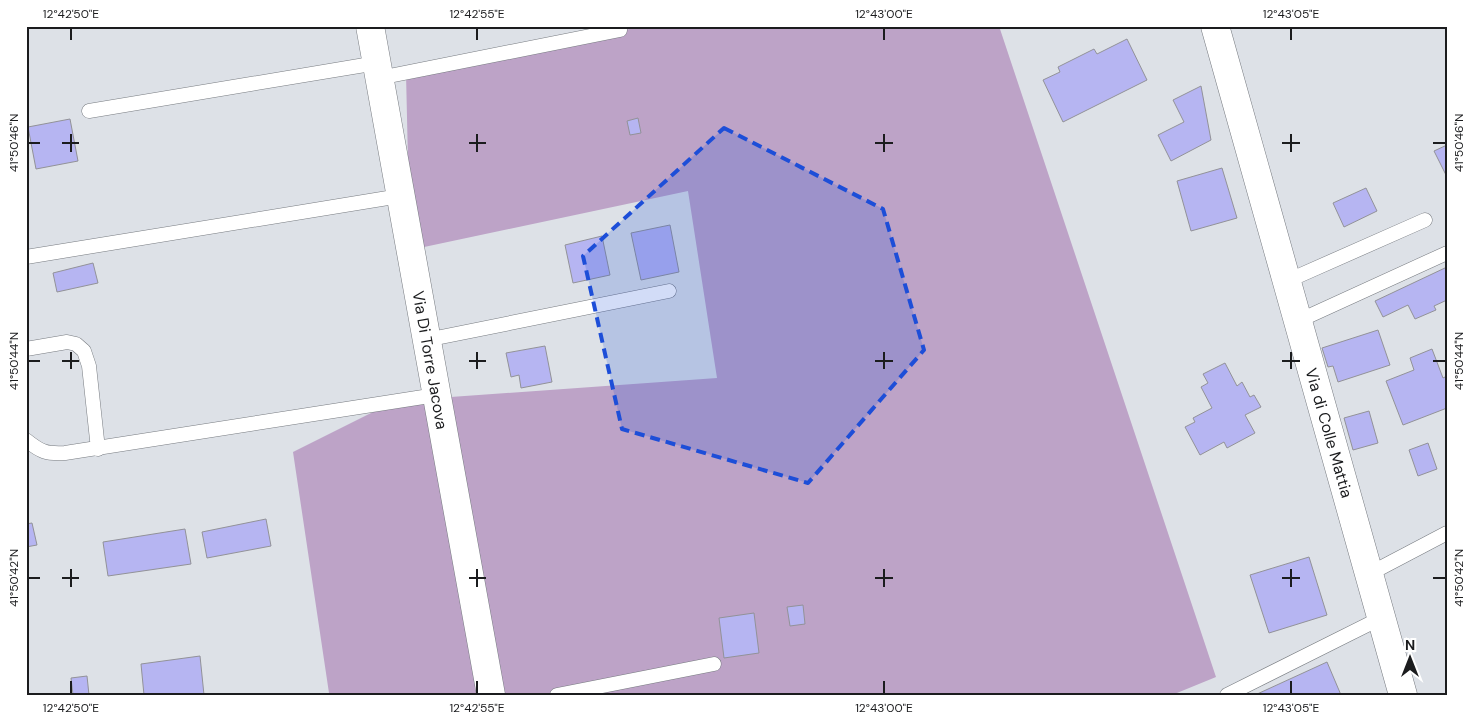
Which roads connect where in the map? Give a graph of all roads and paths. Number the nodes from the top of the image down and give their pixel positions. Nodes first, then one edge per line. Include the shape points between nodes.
1 (370, 26) edge
2 (1216, 26) edge
3 (620, 30) dead end
4 (378, 71) junction
5 (89, 111) dead end
6 (400, 196) junction
7 (1425, 220) dead end
8 (1447, 253) edge
9 (26, 258) edge
10 (1287, 280) junction
11 (669, 291) dead end
12 (1298, 321) junction
13 (426, 340) junction
14 (26, 349) edge
15 (436, 394) junction
16 (26, 440) edge
17 (98, 449) junction
18 (1447, 533) edge
19 (1369, 574) junction
20 (1381, 618) junction
21 (714, 664) dead end
22 (491, 695) edge
23 (557, 695) edge
24 (1227, 695) edge
25 (1403, 695) edge

1 - 4 street, Via Di Torre Jacova
2 - 10 street, Via di Colle Mattia
3 - 4 lane
4 - 5 lane
4 - 6 street, Via Di Torre Jacova
6 - 9 lane
6 - 13 street, Via Di Torre Jacova
7 - 10 lane
8 - 12 lane
10 - 12 street, Via di Colle Mattia
11 - 13 lane
12 - 19 street, Via di Colle Mattia
13 - 15 street, Via Di Torre Jacova
14 - 17 lane via 67,342 84,351 89,366
15 - 17 lane
15 - 22 street, Via Di Torre Jacova
16 - 17 lane via 40,451 51,454
18 - 19 lane
19 - 20 street, Via di Colle Mattia
20 - 24 lane
20 - 25 street, Via di Colle Mattia
21 - 23 lane

